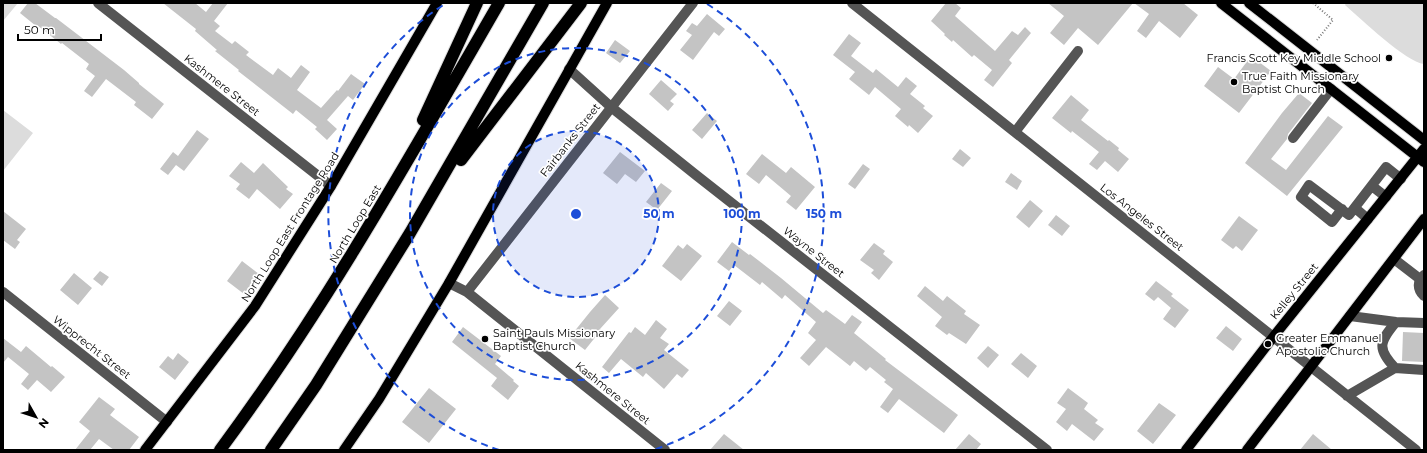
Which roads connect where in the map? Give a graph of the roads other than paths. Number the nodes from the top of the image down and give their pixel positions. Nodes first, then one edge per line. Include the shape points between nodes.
1 (98, 3) edge
2 (437, 3) edge
3 (477, 3) edge
4 (499, 3) edge
5 (543, 3) edge
6 (581, 3) edge
7 (607, 3) edge
8 (694, 3) edge
9 (852, 3) edge
10 (1221, 3) edge
11 (1249, 3) edge
12 (1271, 20) junction
13 (1260, 34) junction
14 (1078, 51) dead end
15 (569, 69) junction
16 (1331, 89) junction
17 (611, 107) junction
18 (1015, 132) junction
19 (1293, 138) dead end
20 (1424, 140) edge
21 (1422, 156) edge
22 (1401, 179) junction
23 (331, 186) junction
24 (1372, 186) junction
25 (393, 188) junction
26 (432, 197) junction
27 (1386, 197) junction
28 (1355, 208) junction
29 (1342, 209) dead end
30 (1368, 219) junction
31 (1424, 219) edge
32 (1394, 259) junction
33 (1422, 277) edge
34 (449, 283) junction
35 (3, 292) edge
36 (467, 292) junction
37 (1424, 296) edge
38 (1350, 316) junction
39 (1396, 322) junction
40 (1424, 323) edge
41 (1274, 336) junction
42 (1311, 367) junction
43 (1395, 368) junction
44 (1424, 370) edge
45 (1347, 396) junction
46 (167, 422) junction
47 (144, 450) edge
48 (220, 450) edge
49 (271, 450) edge
50 (344, 450) edge
51 (665, 450) edge
52 (1047, 450) edge
53 (1186, 450) edge
54 (1246, 450) edge
55 (1416, 450) edge

1 - 23 street, Kashmere Street
2 - 23 main road, North Loop East Frontage Road
3 - 25 highway
4 - 25 highway, North Loop East
5 - 26 highway
6 - 26 highway
7 - 15 main road
8 - 17 street, Fairbanks Street
9 - 18 street, Los Angeles Street
10 - 13 main road
11 - 12 main road
12 - 13 main road
12 - 20 main road
13 - 16 main road
14 - 18 street
15 - 17 street, Wayne Street
15 - 34 main road
16 - 19 street
16 - 21 main road
17 - 36 street, Fairbanks Street
17 - 52 street, Wayne Street
18 - 41 street, Los Angeles Street
21 - 22 main road, Kelley Street
22 - 24 street via 1386,167
22 - 27 main road, Kelley Street
23 - 46 main road, North Loop East Frontage Road via 255,306
24 - 27 street
24 - 28 street
25 - 48 highway, North Loop East via 315,314
26 - 49 highway via 337,353
27 - 30 main road, Kelley Street
28 - 29 street via 1349,215
28 - 30 street
30 - 41 main road, Kelley Street
31 - 32 main road
32 - 33 street
32 - 38 main road
33 - 37 street via 1418,286
34 - 36 street, Kashmere Street
34 - 50 main road via 379,399
35 - 46 street, Wipprecht Street
36 - 51 street, Kashmere Street
38 - 39 street
38 - 42 main road
39 - 40 street
39 - 43 street via 1386,334 1381,348 1385,358
41 - 42 street, Los Angeles Street
41 - 53 main road, Kelley Street
42 - 45 street, Los Angeles Street
42 - 54 main road
43 - 44 street
43 - 45 street
45 - 55 street, Los Angeles Street
46 - 47 main road, North Loop East Frontage Road

